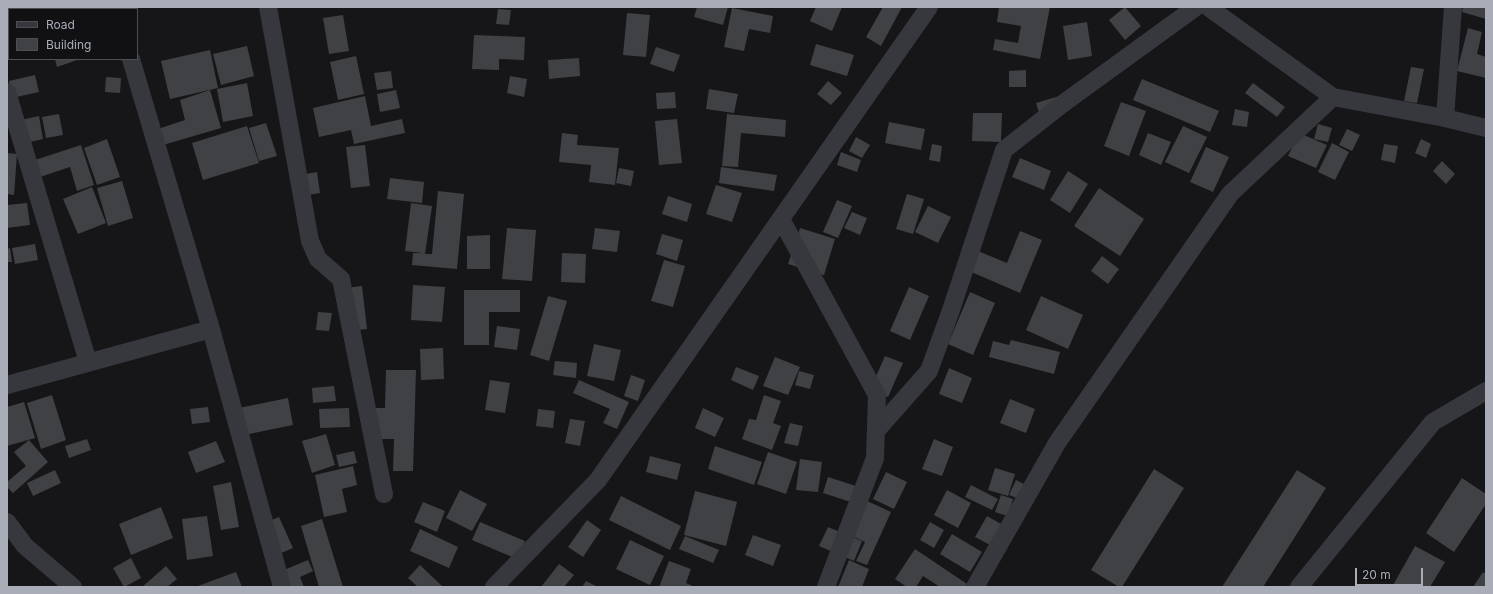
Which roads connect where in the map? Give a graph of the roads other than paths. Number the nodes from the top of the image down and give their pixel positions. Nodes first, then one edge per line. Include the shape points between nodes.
1 (268, 7) edge
2 (929, 7) edge
3 (1196, 7) edge
4 (1208, 7) edge
5 (1453, 7) edge
6 (131, 60) edge
7 (7, 92) edge
8 (1333, 97) junction
9 (1445, 118) junction
10 (1486, 128) edge
11 (781, 219) junction
12 (211, 328) junction
13 (88, 362) junction
14 (7, 385) edge
15 (1486, 391) edge
16 (876, 431) junction
17 (384, 494) dead end
18 (7, 522) edge
19 (73, 587) edge
20 (282, 587) edge
21 (494, 587) edge
22 (826, 587) edge
23 (975, 587) edge
24 (1299, 587) edge

1 - 17 street via 310,241 318,259 341,278
2 - 11 street
3 - 16 street via 1061,105 1004,150 929,371
4 - 8 street
5 - 9 street
6 - 12 street
7 - 13 street
8 - 9 street
8 - 23 street via 1230,194 1057,443
9 - 10 street
11 - 16 street via 877,395
11 - 21 street via 598,480
12 - 13 street
12 - 20 street
13 - 14 street
15 - 24 street via 1433,422
16 - 22 street via 876,458
18 - 19 street via 25,546

